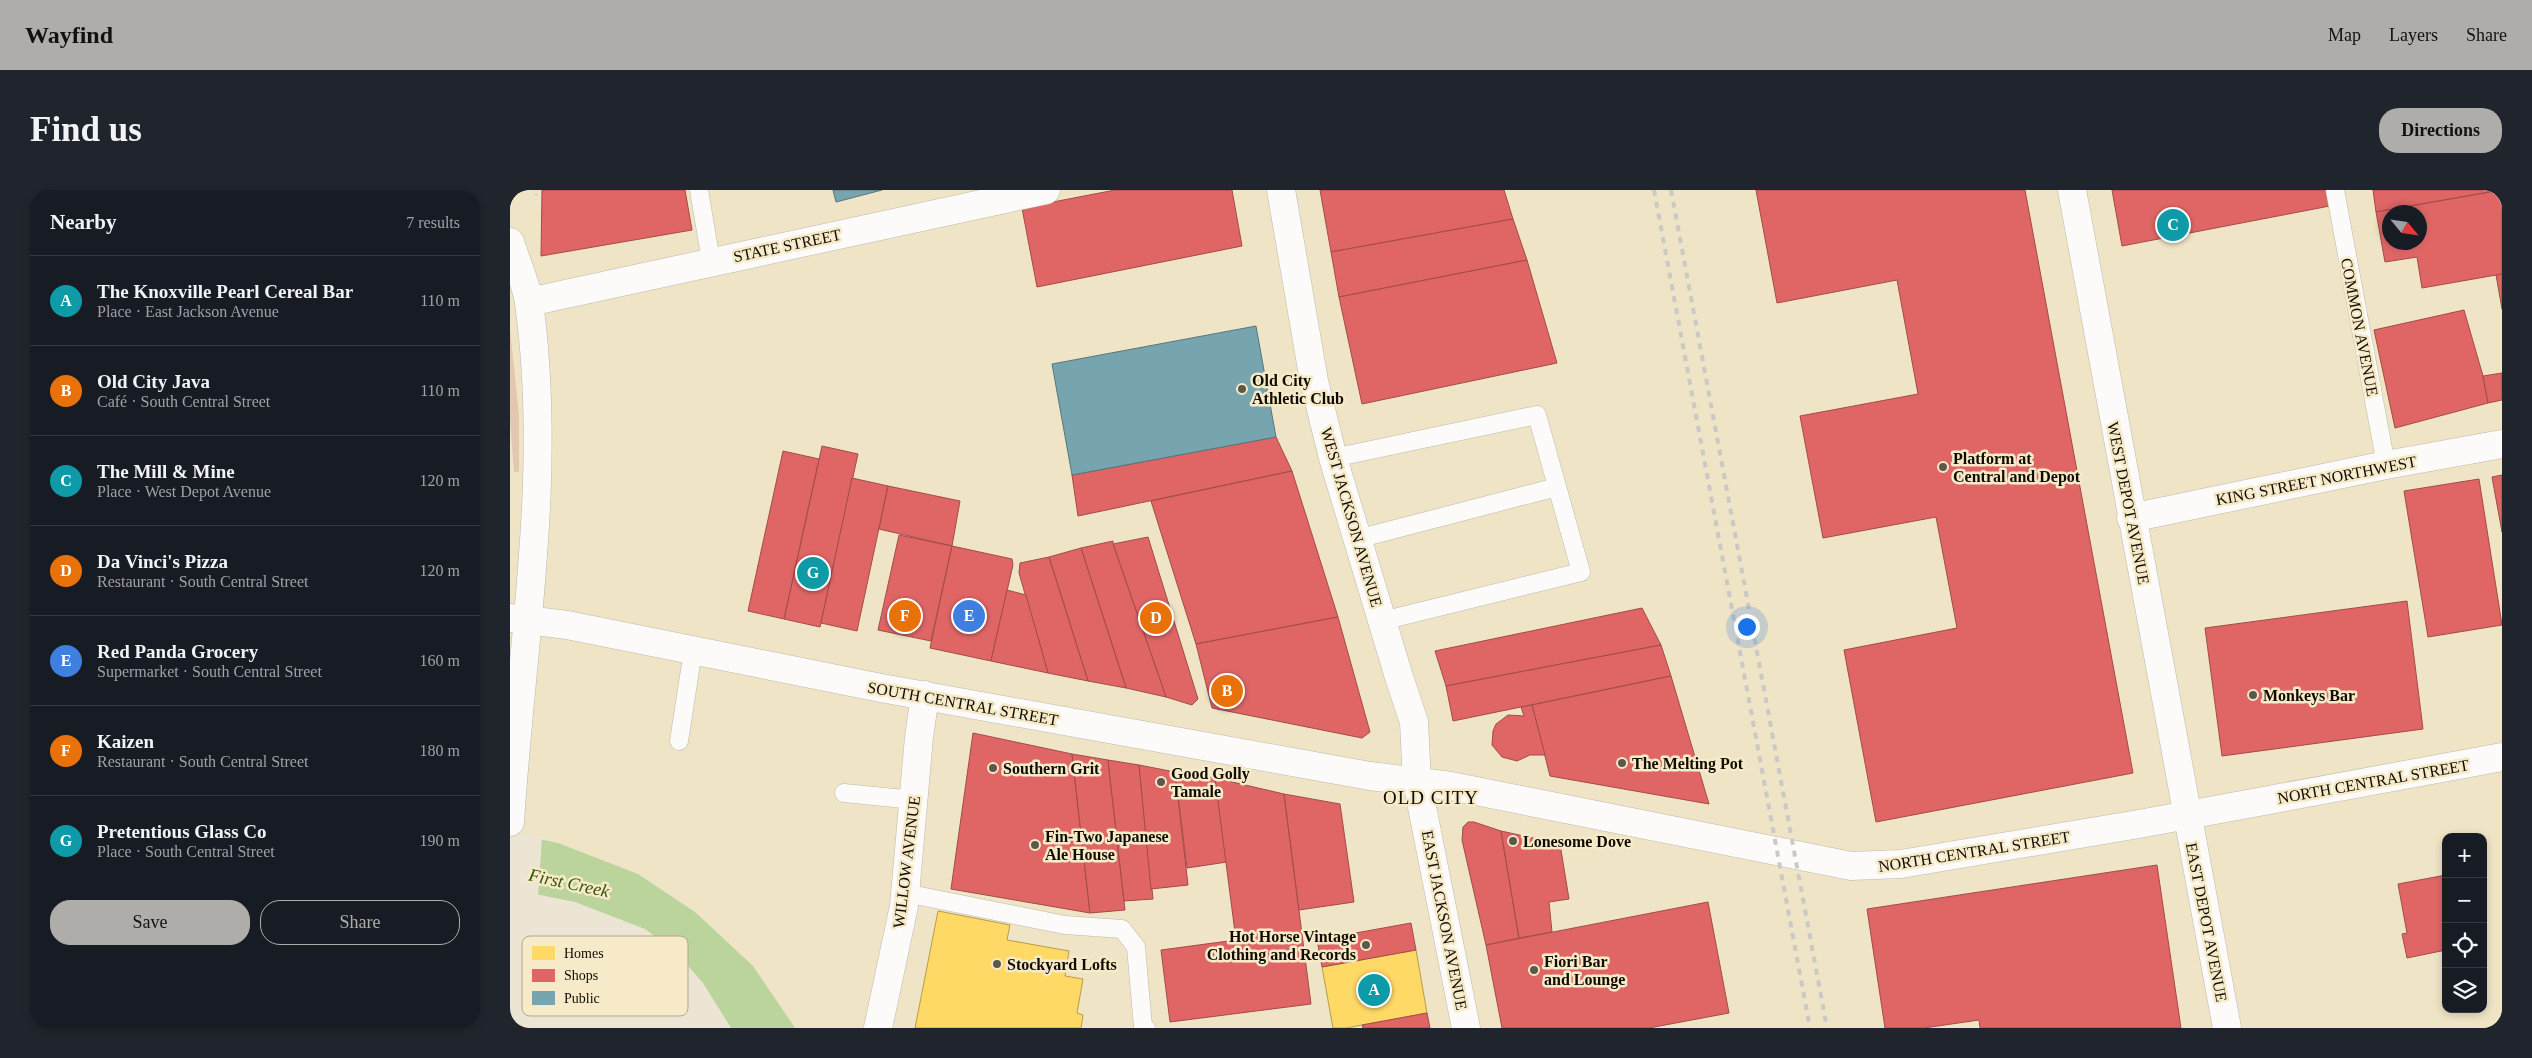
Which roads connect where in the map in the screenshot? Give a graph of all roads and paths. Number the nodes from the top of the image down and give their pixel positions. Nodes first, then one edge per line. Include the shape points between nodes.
1 (536, 190) edge
2 (699, 190) edge
3 (1046, 190) edge
4 (1281, 190) edge
5 (2072, 190) edge
6 (2335, 190) edge
7 (536, 196) dead end
8 (510, 242) edge
9 (712, 261) junction
10 (529, 302) junction
11 (2502, 444) edge
12 (1333, 458) junction
13 (2386, 465) junction
14 (1557, 487) junction
15 (2131, 518) junction
16 (1358, 539) junction
17 (518, 619) edge
18 (1382, 621) junction
19 (694, 651) junction
20 (925, 695) junction
21 (679, 741) dead end
22 (2502, 757) edge
23 (1417, 782) junction
24 (844, 793) dead end
25 (914, 800) junction
26 (2187, 816) junction
27 (510, 822) edge
28 (905, 894) junction
29 (878, 1028) edge
30 (1146, 1028) edge
31 (1466, 1028) edge
32 (2228, 1028) edge

1 - 7 path
2 - 9 lane
3 - 9 street, STATE STREET
4 - 12 street, WEST JACKSON AVENUE via 1312,371
5 - 15 street, WEST DEPOT AVENUE
6 - 13 lane, COMMON AVENUE
8 - 10 street
9 - 10 street, STATE STREET
10 - 17 street via 539,431 533,578
11 - 13 street, KING STREET NORTHWEST
12 - 14 lane via 1537,415
12 - 16 street, WEST JACKSON AVENUE
13 - 15 street, KING STREET NORTHWEST
14 - 16 lane
14 - 18 lane via 1581,572
15 - 26 street, WEST DEPOT AVENUE via 2175,738
16 - 18 street, WEST JACKSON AVENUE
17 - 19 street, SOUTH CENTRAL STREET via 567,625
17 - 27 street
18 - 23 street, WEST JACKSON AVENUE via 1414,722
19 - 20 street, SOUTH CENTRAL STREET
19 - 21 lane
20 - 23 street, SOUTH CENTRAL STREET
20 - 25 street, WILLOW AVENUE
22 - 26 street, NORTH CENTRAL STREET
23 - 26 street, NORTH CENTRAL STREET via 1451,786 1829,863 1867,866 1901,864
23 - 31 street, EAST JACKSON AVENUE
24 - 25 lane
25 - 28 street, WILLOW AVENUE
26 - 32 street, EAST DEPOT AVENUE
28 - 29 street, WILLOW AVENUE
28 - 30 lane via 1065,925 1122,929 1136,947 1143,1026

